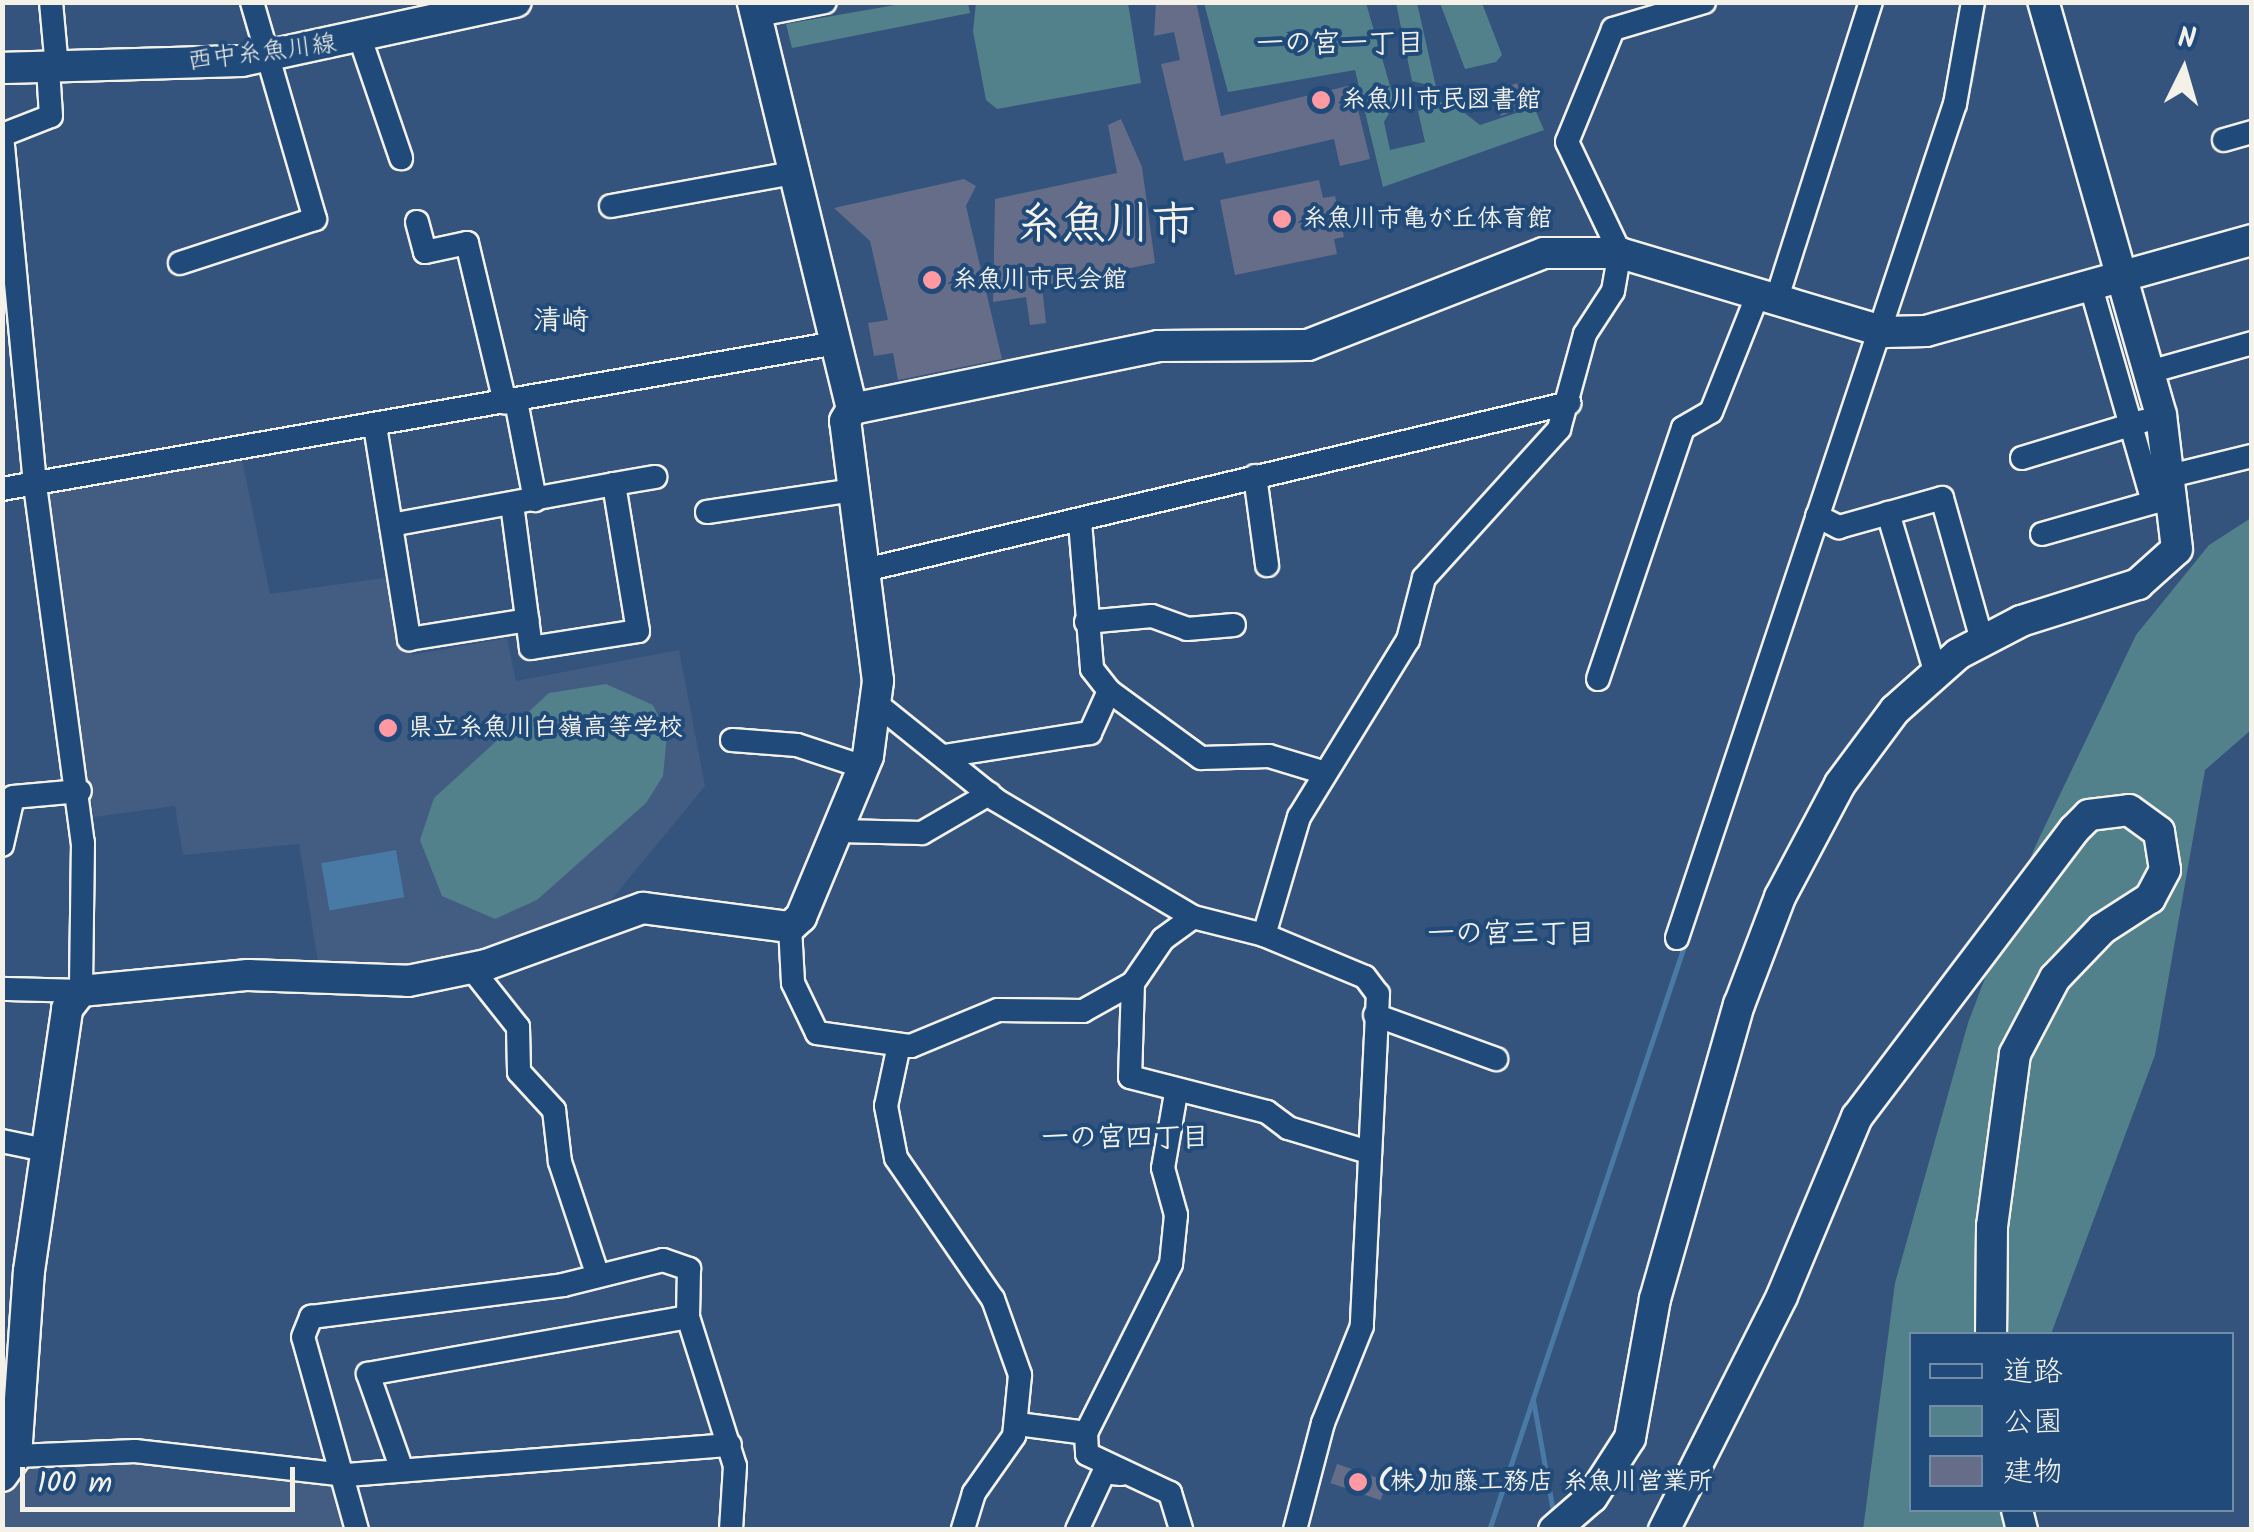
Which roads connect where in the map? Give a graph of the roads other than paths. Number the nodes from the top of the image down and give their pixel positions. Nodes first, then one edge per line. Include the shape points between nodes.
1 (51, 2) edge
2 (252, 2) edge
3 (516, 2) edge
4 (826, 2) edge
5 (1704, 2) edge
6 (1872, 2) edge
7 (1972, 2) edge
8 (2042, 2) edge
9 (755, 9) edge
10 (418, 15) edge
11 (362, 41) junction
12 (267, 57) junction
13 (2, 68) edge
14 (53, 68) junction
15 (2252, 132) edge
16 (4, 134) edge
17 (2224, 140) dead end
18 (401, 158) dead end
19 (798, 172) junction
20 (611, 206) dead end
21 (417, 222) dead end
22 (2252, 240) edge
23 (1620, 253) junction
24 (180, 263) dead end
25 (2122, 278) junction
26 (2091, 286) junction
27 (1767, 297) junction
28 (1876, 331) junction
29 (836, 342) junction
30 (2252, 343) edge
31 (2149, 372) junction
32 (511, 402) junction
33 (1569, 403) junction
34 (852, 409) junction
35 (2161, 416) junction
36 (2131, 424) junction
37 (375, 426) junction
38 (2252, 456) edge
39 (2022, 458) dead end
40 (1255, 476) junction
41 (655, 477) dead end
42 (614, 484) junction
43 (35, 485) junction
44 (2, 489) edge
45 (854, 490) junction
46 (2168, 491) junction
47 (523, 502) junction
48 (707, 512) dead end
49 (1888, 513) junction
50 (1817, 516) junction
51 (1080, 522) junction
52 (391, 525) junction
53 (2042, 534) dead end
54 (1266, 564) dead end
55 (865, 570) junction
56 (527, 620) junction
57 (1086, 622) junction
58 (1234, 625) dead end
59 (1982, 640) junction
60 (1936, 671) junction
61 (1598, 680) dead end
62 (1109, 691) junction
63 (878, 705) junction
64 (732, 740) dead end
65 (944, 756) junction
66 (864, 767) junction
67 (1322, 772) junction
68 (80, 791) junction
69 (989, 794) junction
70 (838, 831) junction
71 (2, 845) edge
72 (1193, 917) junction
73 (790, 927) junction
74 (1264, 935) junction
75 (1677, 938) dead end
76 (472, 969) junction
77 (1133, 983) junction
78 (2, 989) edge
79 (81, 991) junction
80 (1376, 1015) junction
81 (899, 1045) junction
82 (1496, 1059) dead end
83 (1176, 1093) junction
84 (2, 1141) edge
85 (50, 1151) junction
86 (1364, 1151) junction
87 (598, 1276) junction
88 (688, 1317) junction
89 (16, 1328) edge
90 (1990, 1332) edge
91 (1018, 1424) junction
92 (1086, 1433) junction
93 (730, 1445) junction
94 (10, 1466) edge
95 (402, 1470) junction
96 (1122, 1472) junction
97 (347, 1474) junction
98 (1305, 1526) edge
99 (357, 1530) edge
100 (731, 1530) edge
101 (963, 1530) edge
102 (1077, 1530) edge
103 (1180, 1530) edge
104 (1554, 1530) edge
105 (1664, 1530) edge

1 - 14 street
2 - 12 street
3 - 10 street, 西中糸魚川線
4 - 9 street
5 - 23 street via 1613,29 1570,129 1568,148
6 - 27 street
7 - 28 street via 1956,104
8 - 25 street
9 - 19 street
10 - 11 street, 西中糸魚川線
11 - 12 street, 西中糸魚川線
11 - 18 street
12 - 14 street, 西中糸魚川線
12 - 24 street via 315,218
13 - 14 street, 西中糸魚川線
14 - 16 street via 52,116
15 - 17 street
16 - 43 street
19 - 20 street
19 - 29 street
21 - 32 street via 425,252 467,243
22 - 25 street
23 - 27 street
23 - 33 street via 1613,292 1578,354
23 - 34 street via 1514,261 1383,323 1308,345 1158,346
25 - 26 street
25 - 31 street
26 - 28 street via 1926,331
26 - 36 street
27 - 28 street
27 - 61 street via 1711,412 1683,428
28 - 50 street
29 - 32 street
29 - 34 street
30 - 31 street
31 - 35 street
32 - 37 street
32 - 47 street
33 - 40 street
33 - 67 street via 1560,429 1424,578 1408,640
34 - 45 street via 845,421
35 - 36 street
35 - 46 street
36 - 39 street
36 - 46 street
37 - 43 street
37 - 52 street
38 - 46 street
40 - 51 street
40 - 54 street
41 - 42 street
42 - 47 street
42 - 56 street via 638,631 531,648
43 - 44 street
43 - 68 street
45 - 48 street
45 - 55 street
46 - 53 street
46 - 59 street via 2177,548 2154,576
47 - 52 street
47 - 56 street
49 - 50 street via 1839,526
49 - 59 street via 1942,498
49 - 60 street
50 - 75 street
51 - 55 street
51 - 57 street
52 - 56 street via 409,639
55 - 63 street
57 - 58 street via 1152,616 1187,629
57 - 62 street via 1092,669
59 - 60 street
60 - 104 street via 1869,741 1780,897 1739,1005 1655,1299 1636,1420 1610,1475
62 - 65 street via 1090,733
62 - 67 street via 1201,758 1268,756
63 - 65 street
63 - 66 street
64 - 66 street via 797,745
65 - 69 street
66 - 70 street
67 - 74 street via 1298,816
68 - 71 street via 13,797
68 - 79 street
69 - 70 street via 922,833
69 - 72 street
70 - 73 street
72 - 74 street
72 - 77 street via 1162,939
73 - 76 street via 643,908
73 - 81 street via 793,983 817,1032 886,1036
74 - 80 street via 1365,977 1378,994
76 - 79 street via 376,984 248,974
76 - 87 street via 518,1027 519,1072 554,1110 560,1162
77 - 81 street via 1084,1011 998,1010
77 - 83 street via 1130,1077
78 - 79 street
79 - 85 street via 67,1010
80 - 82 street
80 - 86 street
81 - 91 street via 886,1106 896,1158 993,1299 1020,1375
83 - 86 street via 1267,1112 1288,1128
83 - 92 street via 1163,1168 1176,1215 1170,1264
84 - 85 street
85 - 89 street
86 - 98 street via 1373,1237 1362,1326 1323,1423
87 - 88 street via 677,1260 689,1269
87 - 97 street via 311,1317 303,1338
88 - 93 street
88 - 95 street via 368,1374
89 - 94 street
90 - 105 street via 1992,1226 2015,1054 2055,978 2102,929 2150,898 2165,870 2159,832 2129,810 2089,815 2074,830 1858,1117 1782,1296
91 - 92 street
91 - 101 street
92 - 96 street via 1087,1454
93 - 95 street
93 - 100 street
94 - 97 street via 135,1451
95 - 97 street
96 - 102 street via 1104,1472
96 - 103 street via 1170,1493
97 - 99 street

